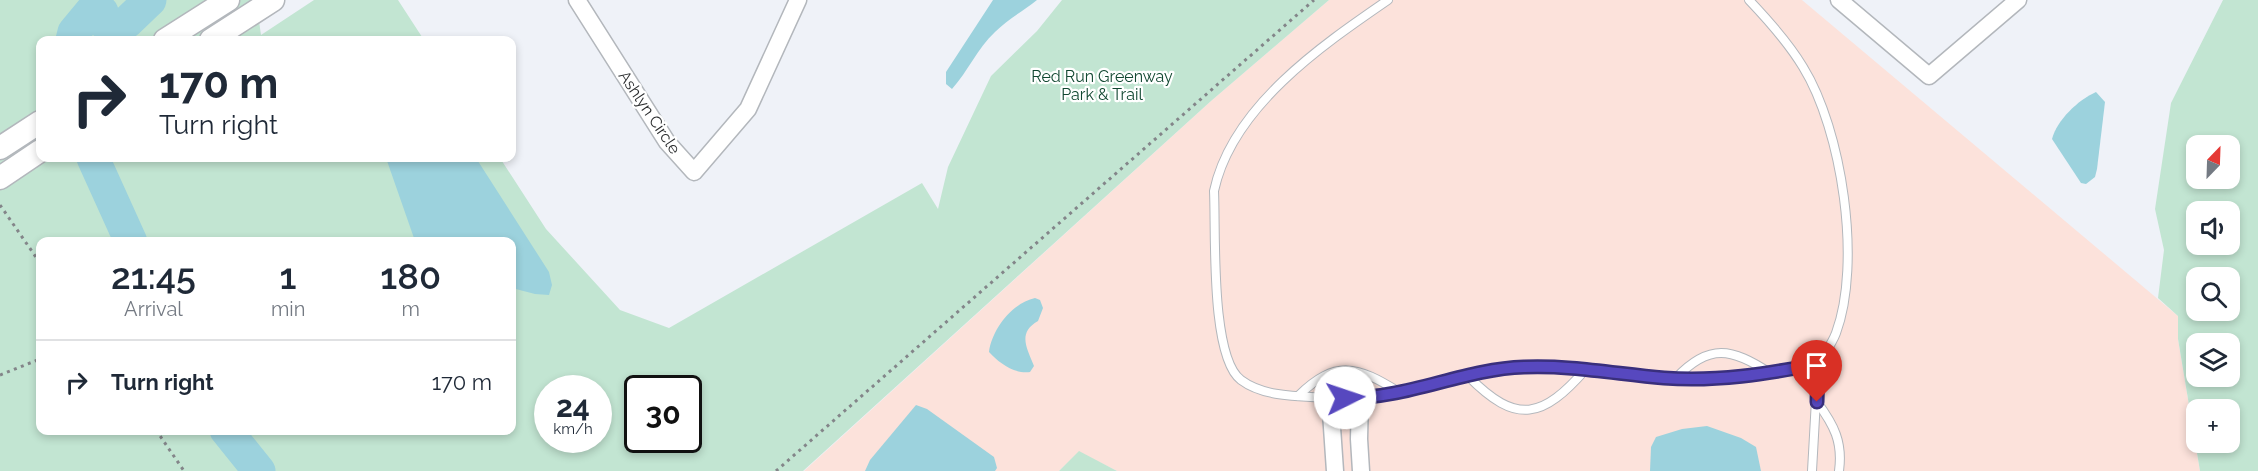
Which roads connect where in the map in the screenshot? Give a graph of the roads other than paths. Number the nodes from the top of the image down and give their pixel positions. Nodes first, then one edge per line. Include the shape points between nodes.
1 (228, 0) edge
2 (577, 0) edge
3 (798, 0) edge
4 (1388, 0) edge
5 (1749, 0) edge
6 (1839, 0) edge
7 (2018, 0) edge
8 (271, 1) edge
9 (171, 36) edge
10 (217, 36) edge
11 (36, 125) edge
12 (0, 148) edge
13 (36, 154) edge
14 (0, 178) edge
15 (1818, 364) junction
16 (1586, 369) junction
17 (1770, 373) junction
18 (1468, 376) junction
19 (1676, 378) junction
20 (1399, 392) junction
21 (1298, 396) junction
22 (1330, 398) junction
23 (1360, 398) junction
24 (1817, 402) junction
25 (1335, 471) edge
26 (1361, 471) edge
27 (1812, 471) edge
28 (1839, 471) edge

1 - 9 main road
2 - 3 street, Ashlyn Circle via 667,142 694,172 748,109
4 - 21 lane via 1322,46 1286,79 1253,115 1218,173 1214,191 1222,346 1240,380 1278,394
5 - 15 lane via 1804,68 1827,124 1839,173 1846,226 1846,291 1836,334
6 - 7 street via 1929,75
8 - 10 main road
11 - 12 main road
13 - 14 main road
15 - 17 lane
15 - 24 lane
16 - 18 lane via 1525,366
16 - 18 lane via 1552,403 1535,409 1500,403
16 - 19 lane
17 - 19 lane
17 - 19 lane via 1744,357 1720,352 1701,356
18 - 20 lane
20 - 21 lane via 1364,373 1345,370 1323,374
20 - 23 lane
21 - 22 lane
22 - 23 street
22 - 25 street
23 - 26 street
24 - 27 lane
24 - 28 lane via 1838,435 1842,456

